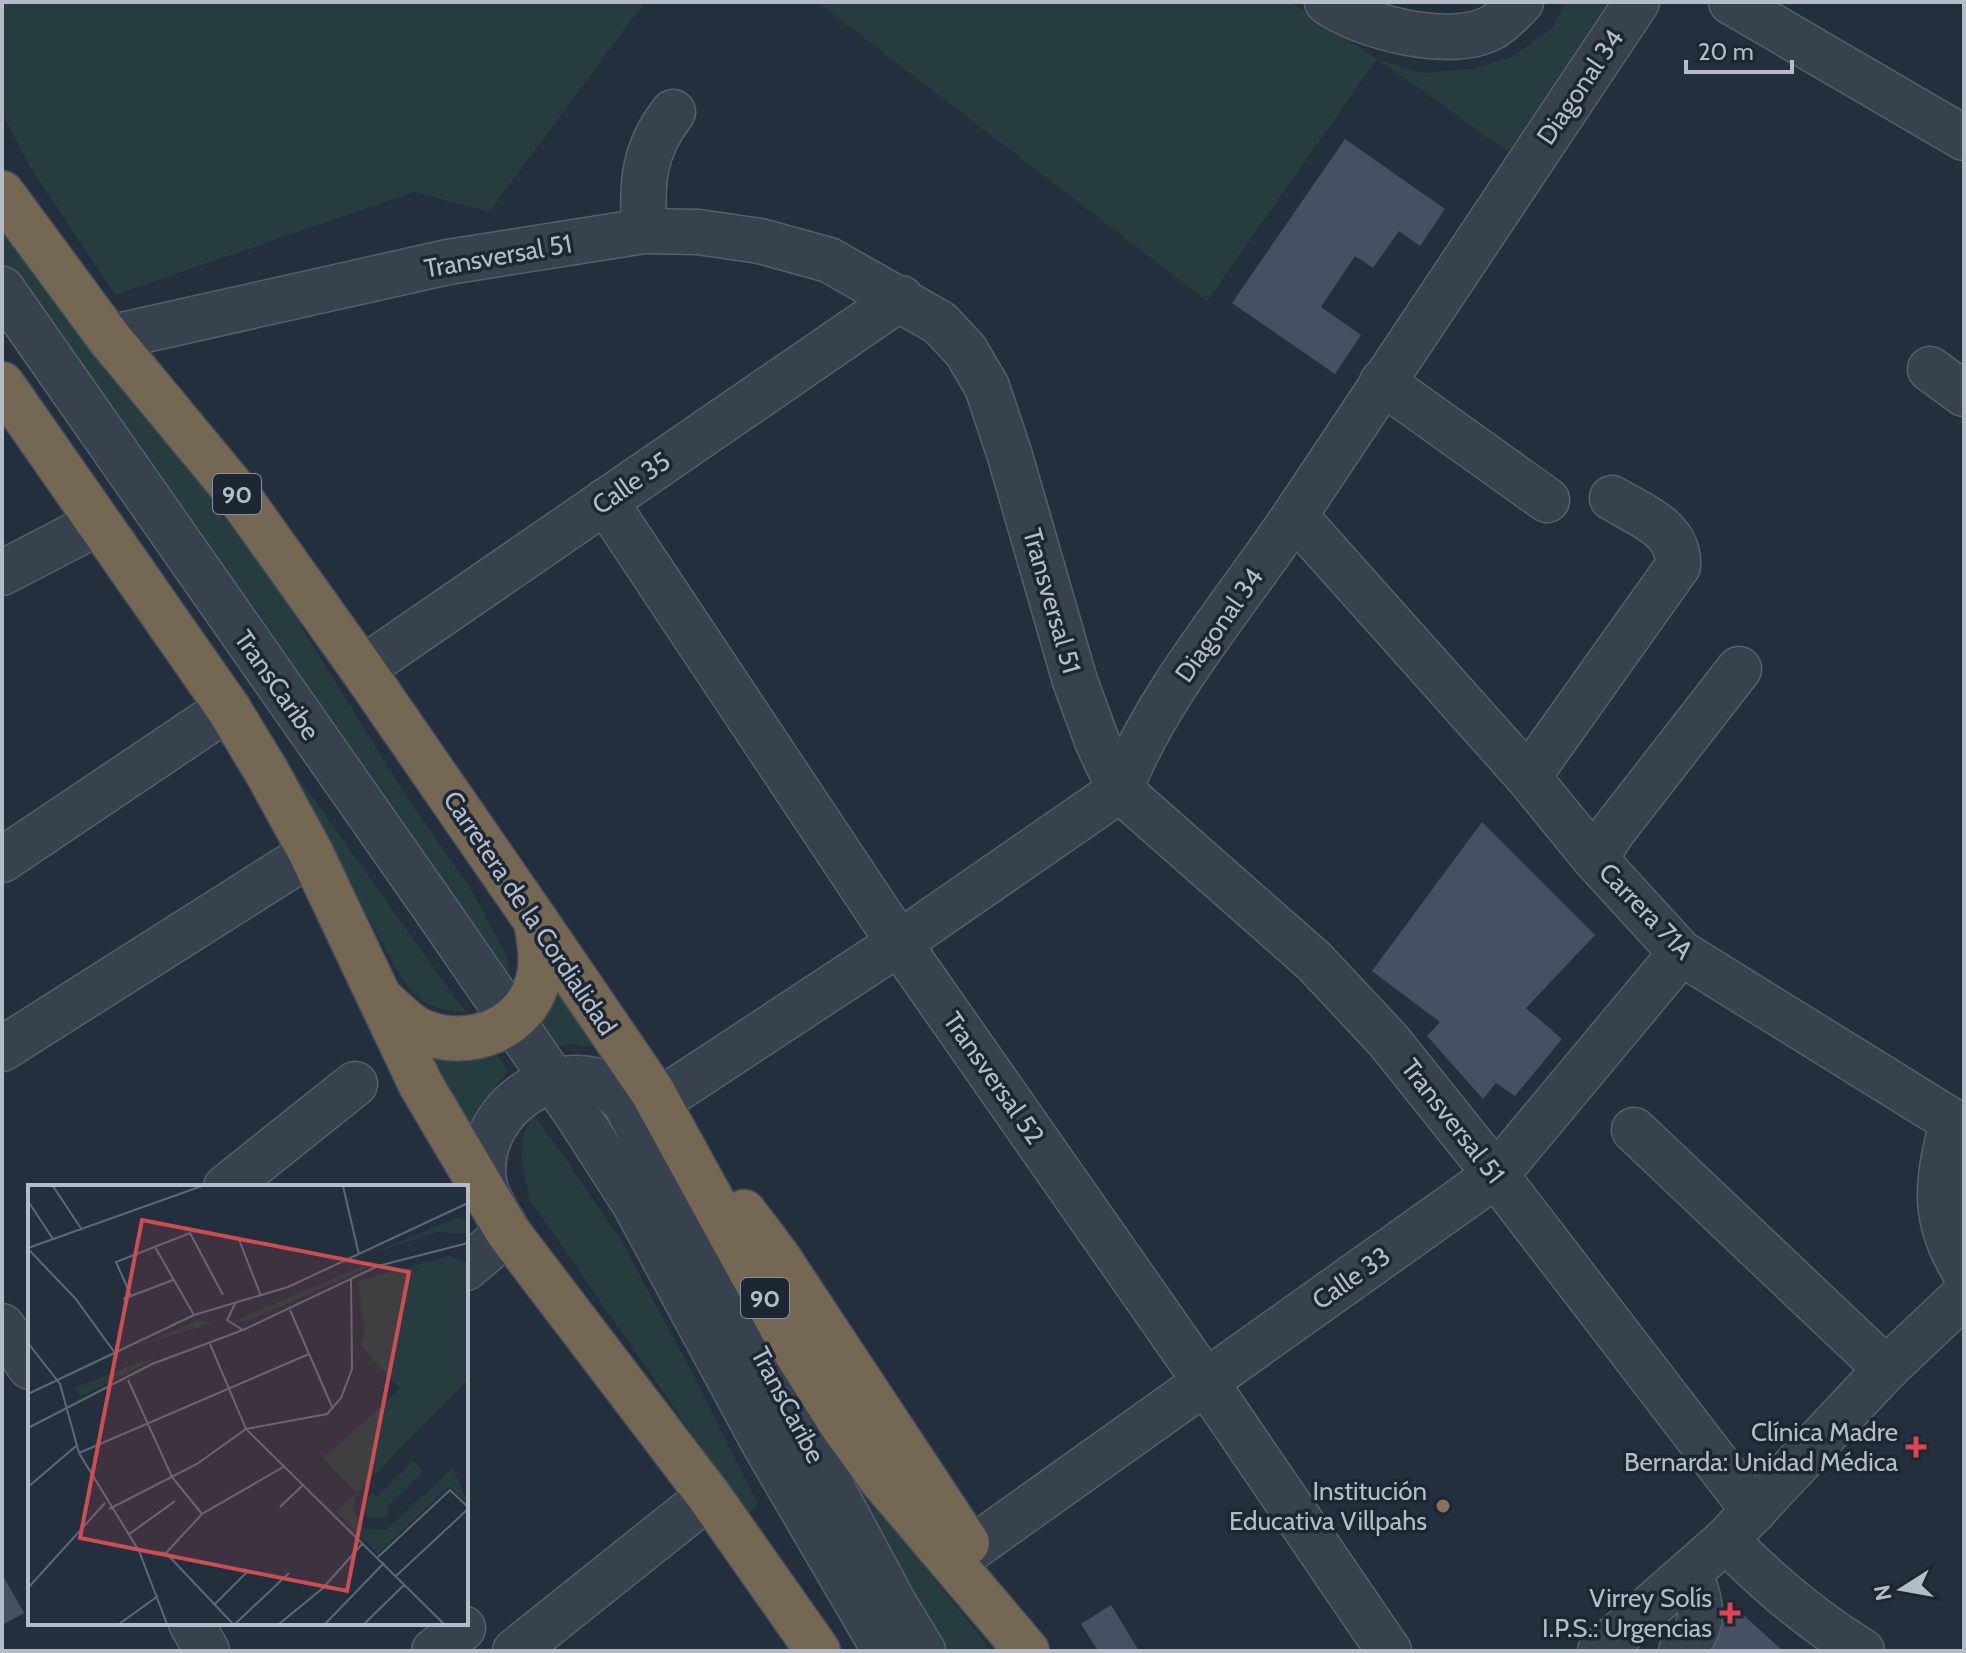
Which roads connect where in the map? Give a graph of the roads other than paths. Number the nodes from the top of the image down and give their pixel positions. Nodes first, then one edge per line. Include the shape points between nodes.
1 (1327, 2) edge
2 (1521, 2) edge
3 (1637, 2) edge
4 (1731, 2) edge
5 (673, 112) dead end
6 (1964, 138) edge
7 (2, 193) edge
8 (644, 231) junction
9 (2, 289) edge
10 (901, 298) junction
11 (2, 325) edge
12 (109, 338) junction
13 (1382, 382) junction
14 (2, 384) edge
15 (1612, 498) dead end
16 (1547, 500) dead end
17 (605, 501) junction
18 (1295, 516) junction
19 (98, 523) junction
20 (2, 573) edge
21 (362, 669) junction
22 (1739, 669) dead end
23 (228, 708) junction
24 (1528, 777) junction
25 (1120, 790) junction
26 (311, 853) junction
27 (1595, 859) junction
28 (2, 860) edge
29 (536, 921) junction
30 (899, 943) junction
31 (1681, 953) junction
32 (377, 996) junction
33 (505, 1025) junction
34 (2, 1049) edge
35 (355, 1084) dead end
36 (544, 1084) junction
37 (655, 1096) junction
38 (1958, 1113) edge
39 (1634, 1130) dead end
40 (1496, 1175) junction
41 (229, 1185) edge
42 (508, 1232) junction
43 (468, 1266) edge
44 (1964, 1271) edge
45 (1964, 1295) edge
46 (1886, 1369) junction
47 (1205, 1381) junction
48 (709, 1496) junction
49 (1740, 1526) junction
50 (971, 1549) junction
51 (1690, 1572) junction
52 (192, 1625) edge
53 (207, 1651) edge
54 (515, 1651) edge
55 (818, 1651) edge
56 (859, 1651) edge
57 (885, 1651) edge
58 (923, 1651) edge
59 (1030, 1651) edge
60 (1389, 1651) edge
61 (1600, 1651) edge
62 (1681, 1651) edge
63 (1862, 1651) edge

1 - 2 street via 1379,26 1456,36 1492,27
3 - 13 street, Diagonal 34
4 - 6 street
5 - 8 street via 645,166
7 - 12 highway, Carretera de la Cordialidad / 90
8 - 10 street, Transversal 51 via 760,241 829,260
8 - 12 street, Transversal 51 via 448,262
9 - 33 street, TransCaribe
10 - 17 street, Calle 35
10 - 25 street, Transversal 51 via 940,323 966,351 987,387 1075,681
11 - 33 street, TransCaribe via 213,631
12 - 21 highway, Carretera de la Cordialidad / 90 via 233,488
13 - 16 street
13 - 18 street, Diagonal 34
14 - 19 highway
15 - 24 street via 1671,536 1678,566
17 - 21 street, Calle 35
17 - 30 street, Transversal 52
18 - 24 street, Carrera 71A
18 - 25 street, Diagonal 34 via 1169,697
19 - 20 street
19 - 23 highway
21 - 29 highway, Carretera de la Cordialidad / 90
22 - 27 street
23 - 26 highway
23 - 28 street
24 - 27 street, Carrera 71A
25 - 30 street
25 - 40 street, Transversal 51 via 1314,961 1388,1040
26 - 32 highway
26 - 34 street
27 - 31 street, Carrera 71A
29 - 33 highway via 542,953 539,978 528,1002
29 - 37 highway, Carretera de la Cordialidad / 90
30 - 37 street
30 - 47 street, Transversal 52
31 - 38 street, Carrera 71A
31 - 40 street, Calle 33
32 - 33 highway via 417,1030 444,1039 472,1039
32 - 42 highway via 445,1130
33 - 36 street, TransCaribe
35 - 41 street
36 - 42 street via 516,1099 495,1124 485,1154 485,1188
36 - 56 street, TransCaribe via 647,1262 766,1494
36 - 57 street, TransCaribe via 578,1116 634,1203 780,1472
36 - 58 street, TransCaribe via 590,1079 624,1101
37 - 50 highway via 778,1257
37 - 59 highway, Carretera de la Cordialidad / 90 via 792,1346 842,1425 882,1480
38 - 44 street, Carrera 71A via 1938,1179 1941,1216
39 - 46 street
40 - 47 street, Calle 33
40 - 49 street, Transversal 51
42 - 43 street
42 - 48 highway
45 - 46 street
46 - 49 street
47 - 50 street, Calle 33
47 - 60 street, Transversal 52
48 - 54 street
48 - 55 highway
49 - 51 street
49 - 63 street, Transversal 51 via 1740,1556
50 - 59 highway
51 - 61 street
51 - 62 street via 1702,1610 1693,1639
52 - 53 street

